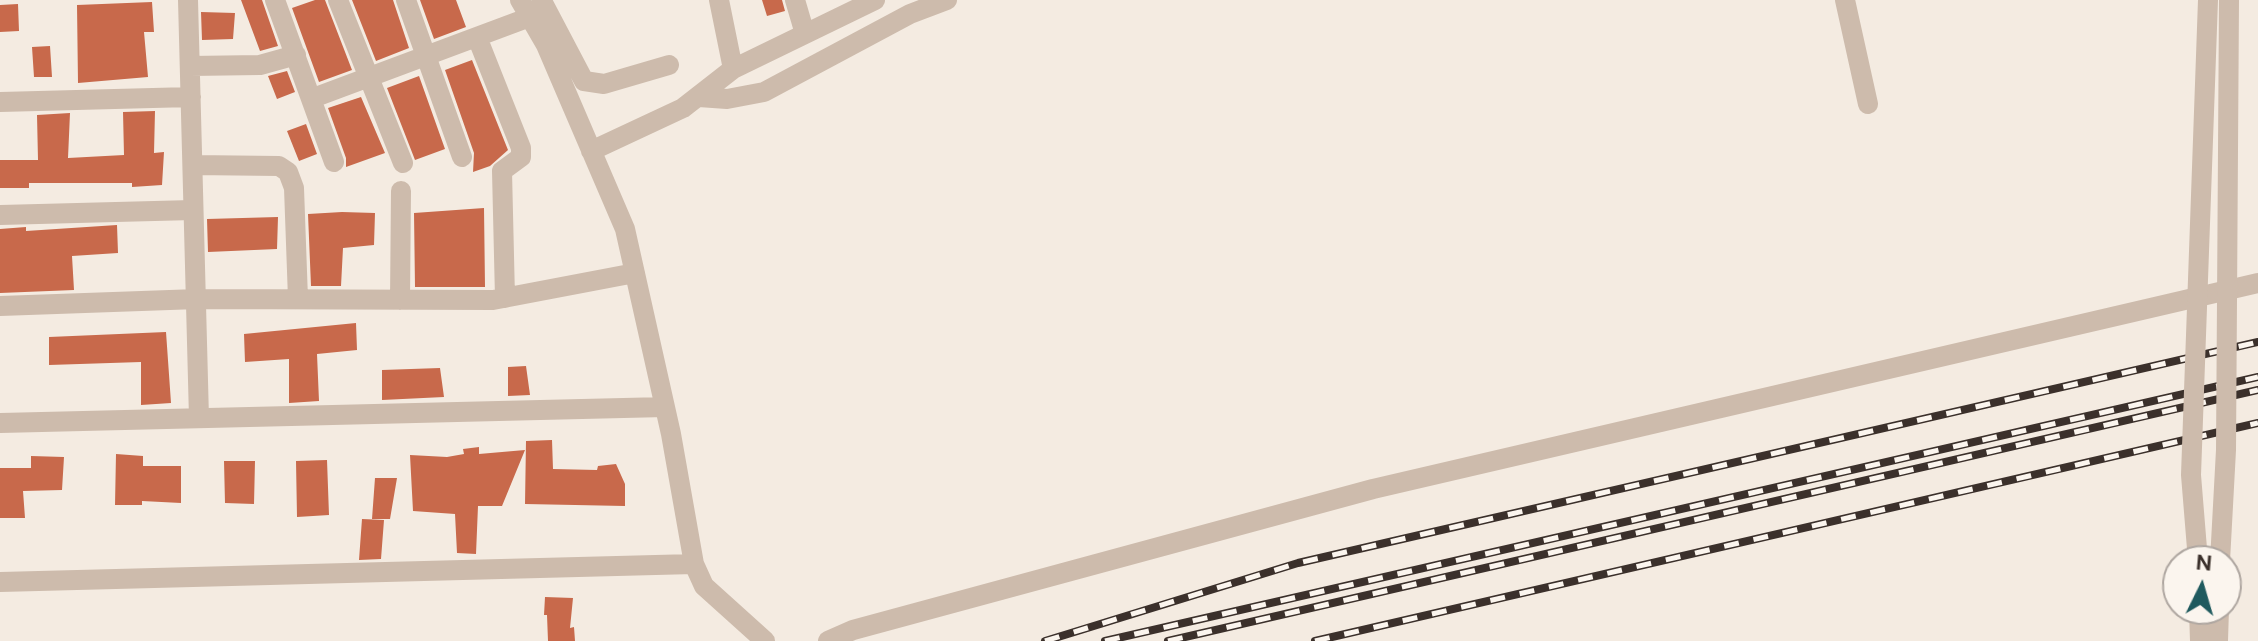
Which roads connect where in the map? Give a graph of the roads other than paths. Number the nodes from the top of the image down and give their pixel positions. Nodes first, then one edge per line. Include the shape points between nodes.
1 (188, 0) edge
2 (275, 0) edge
3 (338, 0) edge
4 (406, 0) edge
5 (719, 0) edge
6 (795, 0) edge
7 (875, 0) edge
8 (947, 0) edge
9 (1845, 0) edge
10 (2208, 0) edge
11 (2229, 0) edge
12 (532, 5) edge
13 (849, 7) edge
14 (805, 34) junction
15 (477, 37) junction
16 (296, 55) junction
17 (426, 57) junction
18 (669, 65) dead end
19 (190, 66) junction
20 (733, 69) junction
21 (368, 80) junction
22 (191, 97) junction
23 (699, 97) junction
24 (313, 98) junction
25 (0, 102) edge
26 (1868, 104) dead end
27 (591, 151) junction
28 (462, 157) dead end
29 (334, 162) dead end
30 (403, 163) dead end
31 (193, 165) junction
32 (401, 191) dead end
33 (193, 210) junction
34 (0, 215) edge
35 (635, 273) junction
36 (2258, 283) edge
37 (505, 298) junction
38 (198, 299) junction
39 (298, 299) junction
40 (400, 300) junction
41 (0, 306) edge
42 (665, 407) junction
43 (199, 418) junction
44 (0, 423) edge
45 (2197, 545) edge
46 (2221, 545) edge
47 (694, 564) junction
48 (0, 582) edge
49 (765, 641) edge
50 (828, 641) edge

1 - 19 street
2 - 16 street
3 - 21 street
4 - 17 street
5 - 20 street
6 - 14 street
7 - 13 street
8 - 23 street via 898,20 764,92 727,99
9 - 26 street
10 - 45 street, bridge via 2191,475
11 - 46 street, bridge via 2227,434
12 - 15 street
12 - 18 street via 584,81 604,84
12 - 27 street
13 - 14 street
14 - 20 street
15 - 17 street
15 - 37 street via 521,148 521,157 502,171
16 - 19 street via 260,65
16 - 24 street
17 - 21 street
17 - 28 street
19 - 22 street
20 - 23 street
21 - 24 street
21 - 30 street
22 - 25 street
22 - 31 street
23 - 27 street
24 - 29 street
27 - 35 street via 625,229
31 - 33 street
31 - 39 street via 279,166 288,172 294,188
32 - 40 street
33 - 34 street
33 - 38 street
35 - 37 street
35 - 42 street
36 - 50 street via 1373,489
37 - 40 street
38 - 39 street
38 - 41 street
38 - 43 street
39 - 40 street
42 - 43 street
42 - 47 street
43 - 44 street
47 - 48 street
47 - 49 street via 704,586

